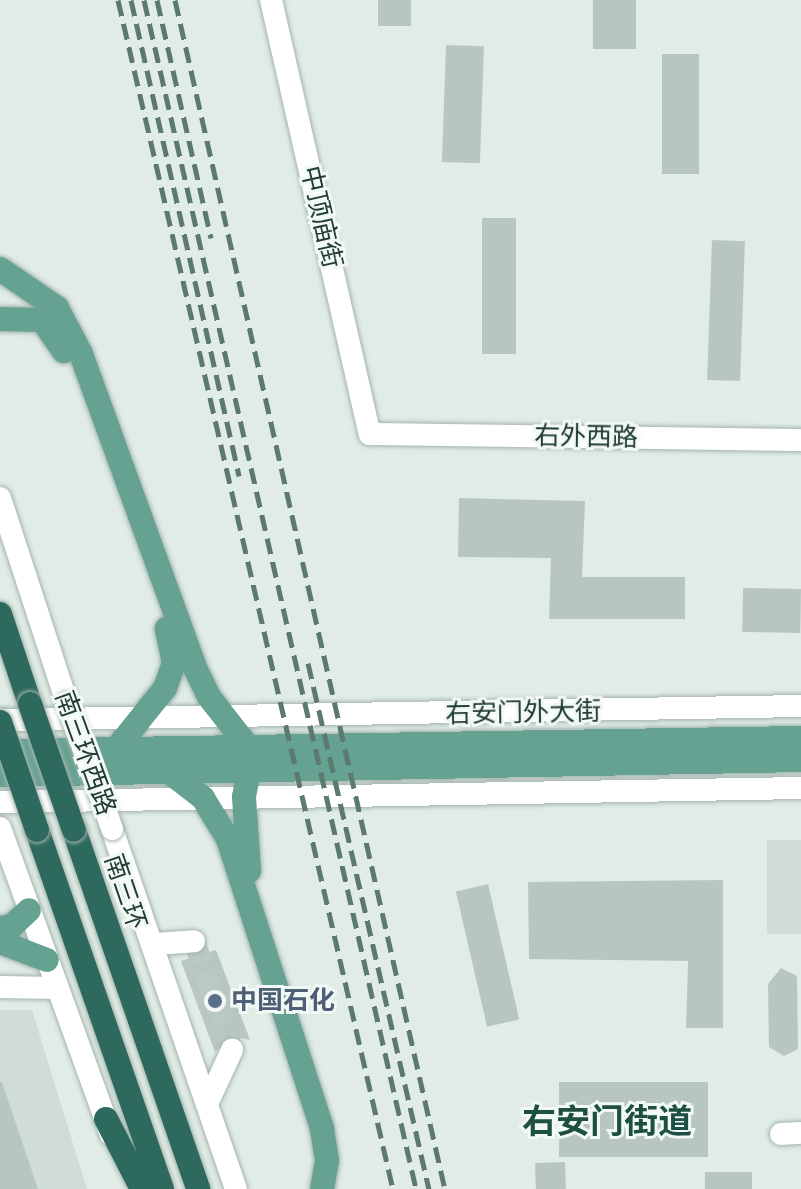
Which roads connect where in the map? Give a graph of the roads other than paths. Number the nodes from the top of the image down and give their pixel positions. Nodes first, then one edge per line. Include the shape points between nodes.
1 (271, 0) edge
2 (0, 269) edge
3 (0, 319) edge
4 (370, 434) joint
5 (801, 440) edge
6 (0, 498) edge
7 (0, 614) edge
8 (801, 706) edge
9 (222, 713) junction
10 (148, 714) junction
11 (0, 721) edge
12 (801, 738) edge
13 (246, 744) junction
14 (116, 749) junction
15 (0, 751) edge
16 (801, 760) edge
17 (249, 771) junction
18 (169, 772) junction
19 (0, 775) edge
20 (801, 788) edge
21 (244, 797) junction
22 (203, 798) junction
23 (0, 802) edge
24 (1, 830) edge
25 (29, 910) junction
26 (0, 928) edge
27 (194, 941) dead end
28 (0, 942) edge
29 (155, 944) junction
30 (47, 960) junction
31 (0, 987) edge
32 (56, 988) junction
33 (232, 1050) tunnel mouth
34 (207, 1104) junction
35 (106, 1119) junction
36 (129, 1189) edge
37 (142, 1189) edge
38 (162, 1189) edge
39 (198, 1189) edge
40 (236, 1189) edge
41 (322, 1189) edge
42 (339, 1189) edge

1 - 4 street, 中顶庙街
2 - 9 main road via 57,308 81,354 196,670
3 - 10 main road via 8,315 42,320 61,343 174,648 165,688
4 - 5 street, 右外西路
6 - 29 street, 南三环西路, bridge via 67,703
7 - 39 highway, 南三环, bridge
8 - 9 street
9 - 10 street
9 - 13 main road
10 - 11 street
10 - 14 main road
11 - 38 highway, bridge
12 - 13 main road, 右安门外大街
13 - 14 main road, 右安门外大街
14 - 15 main road, 右安门外大街
16 - 17 main road, 右安门外大街
17 - 18 main road, 右安门外大街
17 - 21 main road
18 - 19 main road, 右安门外大街
18 - 22 main road
20 - 21 street
21 - 22 street
21 - 42 main road via 247,863 331,1133
22 - 23 street
22 - 41 main road via 228,839 322,1129 327,1161
24 - 25 street
25 - 26 main road via 12,926
25 - 30 street
27 - 29 street
28 - 30 main road
29 - 34 street, 南三环西路
30 - 32 street
31 - 32 street
32 - 35 street
33 - 34 street
34 - 40 street, 南三环西路
35 - 36 street
35 - 37 highway

